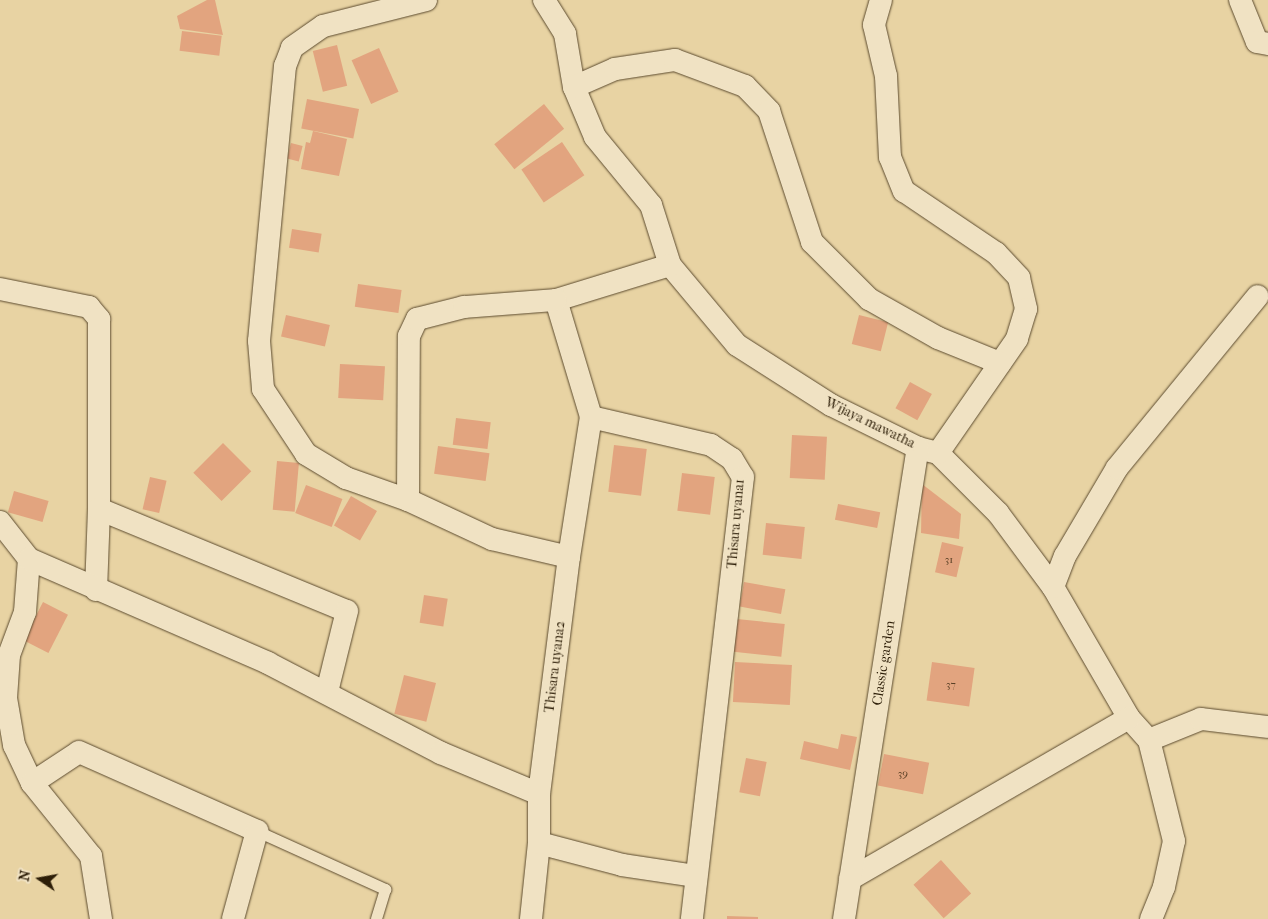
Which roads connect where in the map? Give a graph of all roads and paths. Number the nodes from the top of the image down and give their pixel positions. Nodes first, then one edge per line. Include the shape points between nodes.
1 (426, 0) edge
2 (544, 0) edge
3 (881, 0) edge
4 (1240, 0) edge
5 (357, 9) edge
6 (1268, 44) edge
7 (574, 87) junction
8 (670, 266) junction
9 (0, 289) edge
10 (1258, 296) dead end
11 (556, 300) junction
12 (1000, 363) junction
13 (591, 417) junction
14 (928, 450) junction
15 (408, 500) junction
16 (99, 510) junction
17 (0, 522) edge
18 (569, 557) junction
19 (29, 559) junction
20 (1053, 587) junction
21 (96, 590) junction
22 (327, 692) junction
23 (1129, 718) junction
24 (1268, 728) edge
25 (1148, 740) junction
26 (32, 783) junction
27 (539, 794) junction
28 (257, 832) junction
29 (539, 843) junction
30 (696, 876) junction
31 (850, 879) junction
32 (100, 919) edge
33 (233, 919) edge
34 (376, 919) edge
35 (531, 919) edge
36 (692, 919) edge
37 (844, 919) edge
38 (1150, 919) edge

1 - 5 street
2 - 7 street, Wijaya mawatha via 565,34
3 - 12 street via 874,25 886,76 890,157 904,191 996,254 1019,278 1026,309 1017,339
4 - 6 street via 1257,42
5 - 15 street via 323,26 292,48 285,66 259,341 263,389 306,454 346,478
7 - 8 street, Wijaya mawatha via 595,137 651,205
7 - 12 street via 615,69 675,60 745,86 769,111 812,242 869,299 938,338
8 - 11 street
8 - 14 street, Wijaya mawatha via 737,345 831,405
9 - 16 street via 89,307 99,319
10 - 20 street via 1117,468 1066,556
11 - 13 street
11 - 15 street via 464,307 417,319 409,336
12 - 14 street
13 - 18 street, Thisara uyana2
13 - 30 street, Thisara uyana1 via 712,445 732,459 743,477
14 - 20 street, Wijaya mawatha via 998,513
14 - 31 street, Classic garden
15 - 18 street via 492,538
16 - 21 street
16 - 22 street via 347,612
17 - 19 street
18 - 27 street, Thisara uyana2
19 - 21 street
19 - 26 street via 24,612 9,655 6,698 14,745
20 - 23 street, Wijaya mawatha
21 - 22 street via 268,663
22 - 27 street via 441,753
23 - 25 street, Wijaya mawatha
23 - 31 street
24 - 25 street via 1201,719
25 - 38 street, Wijaya mawatha via 1174,841 1164,887
26 - 28 street via 79,752
26 - 32 street via 91,856
27 - 29 street, Thisara uyana2
28 - 33 street
28 - 34 lane via 385,889
29 - 30 street via 622,865
29 - 35 street, Thisara uyana2
30 - 36 street, Thisara uyana1
31 - 37 street, Classic garden

